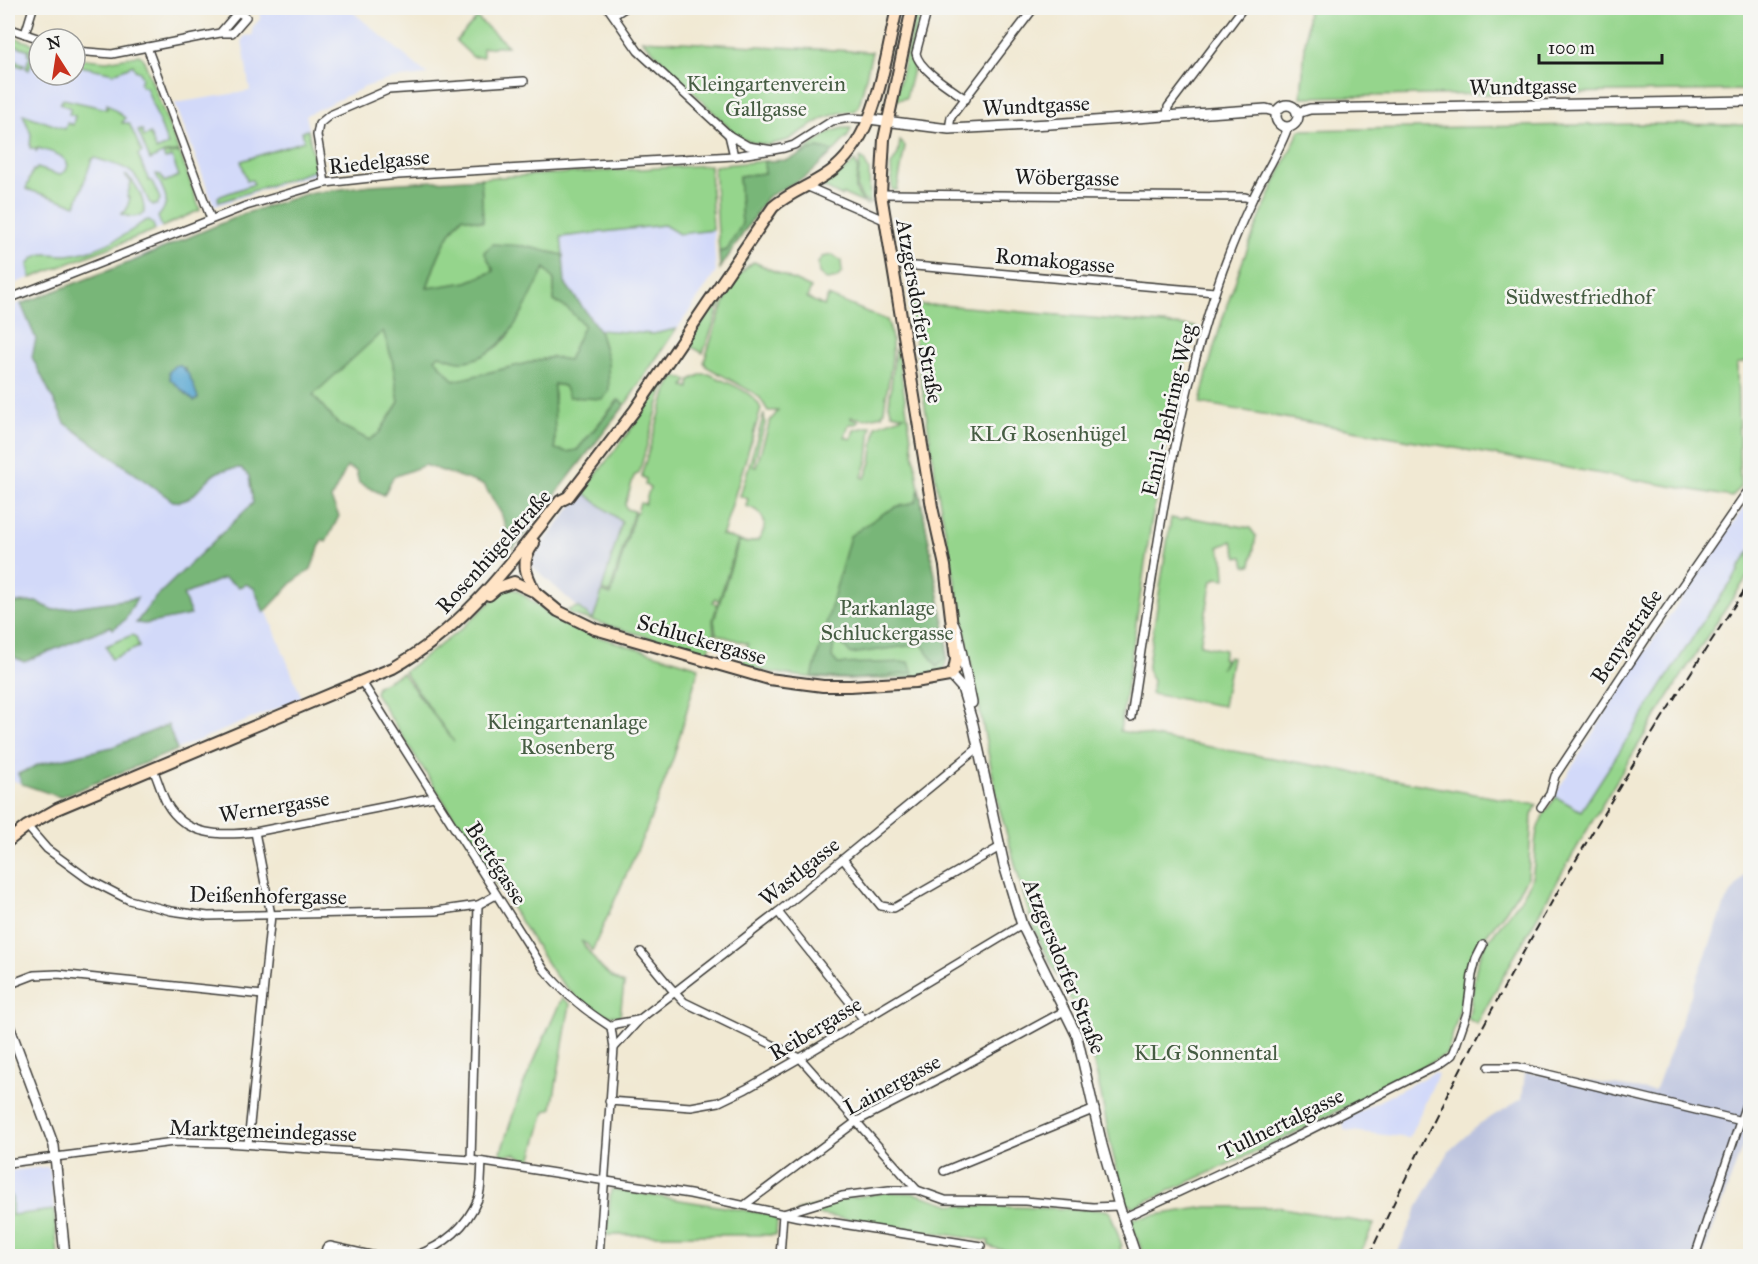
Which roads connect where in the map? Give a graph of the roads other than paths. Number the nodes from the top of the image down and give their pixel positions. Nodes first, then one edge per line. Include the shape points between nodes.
1 (33, 8) edge
2 (608, 8) edge
3 (625, 8) edge
4 (897, 8) edge
5 (912, 8) edge
6 (1034, 8) edge
7 (1243, 8) edge
8 (927, 9) edge
9 (614, 15) junction
10 (8, 28) edge
11 (220, 33) dead end
12 (25, 34) joint
13 (147, 47) junction
14 (87, 52) edge
15 (524, 81) dead end
16 (966, 99) junction
17 (1750, 101) edge
18 (1277, 112) junction
19 (1298, 113) junction
20 (1167, 116) junction
21 (869, 119) junction
22 (888, 121) junction
23 (1288, 127) junction
24 (949, 129) junction
25 (729, 135) junction
26 (773, 150) junction
27 (734, 156) junction
28 (325, 183) junction
29 (806, 186) junction
30 (881, 194) junction
31 (1252, 199) junction
32 (211, 219) junction
33 (884, 220) junction
34 (892, 264) junction
35 (1215, 292) junction
36 (8, 299) edge
37 (1750, 489) edge
38 (568, 497) junction
39 (535, 592) junction
40 (469, 611) junction
41 (953, 622) junction
42 (949, 676) junction
43 (362, 682) junction
44 (1131, 717) dead end
45 (974, 724) junction
46 (978, 748) junction
47 (153, 769) junction
48 (434, 797) junction
49 (1541, 807) dead end
50 (27, 826) junction
51 (255, 832) junction
52 (8, 841) edge
53 (999, 847) junction
54 (843, 859) junction
55 (496, 895) junction
56 (478, 905) junction
57 (778, 912) junction
58 (271, 915) junction
59 (1022, 925) junction
60 (1483, 945) dead end
61 (641, 952) dead end
62 (8, 985) edge
63 (675, 993) junction
64 (263, 995) junction
65 (1064, 1011) junction
66 (640, 1019) junction
67 (864, 1020) junction
68 (8, 1023) edge
69 (611, 1027) junction
70 (614, 1048) junction
71 (800, 1058) junction
72 (1489, 1066) dead end
73 (1750, 1092) edge
74 (609, 1101) junction
75 (1095, 1109) junction
76 (857, 1121) junction
77 (1740, 1121) junction
78 (1750, 1123) edge
79 (248, 1144) junction
80 (55, 1157) junction
81 (471, 1160) junction
82 (482, 1162) junction
83 (8, 1163) edge
84 (945, 1171) dead end
85 (606, 1180) junction
86 (917, 1190) junction
87 (746, 1204) junction
88 (1119, 1206) junction
89 (783, 1214) junction
90 (1123, 1218) junction
91 (981, 1246) dead end
92 (65, 1257) edge
93 (324, 1257) edge
94 (375, 1257) edge
95 (414, 1257) edge
96 (599, 1257) edge
97 (780, 1257) edge
98 (1136, 1257) edge
99 (1695, 1257) edge

1 - 12 street
2 - 9 street
3 - 9 street
4 - 21 main road
5 - 22 main road, Atzgersdorfer Straße
6 - 16 street
7 - 20 street via 1168,107
8 - 16 street via 916,58
9 - 25 street via 638,51
10 - 12 street
11 - 13 street
13 - 14 street
13 - 32 street
15 - 28 street via 388,90 330,115 320,124 317,137
16 - 24 street via 951,117
17 - 19 street, Wundtgasse
18 - 19 street via 1289,105
18 - 20 street, Wundtgasse via 1266,109
18 - 23 street via 1278,122
19 - 23 street via 1297,120
20 - 24 street, Wundtgasse
21 - 22 street, Wundtgasse
21 - 26 street, Riedelgasse via 832,121 794,145
21 - 29 main road, Rosenhügelstraße via 854,148 834,169
22 - 24 street, Wundtgasse
22 - 30 main road, Atzgersdorfer Straße
23 - 31 street, Emil-Behring-Weg
25 - 26 street via 748,146
25 - 27 street
26 - 27 street, Riedelgasse
27 - 28 street, Riedelgasse via 398,175
28 - 32 street, Riedelgasse
29 - 33 street
29 - 38 main road, Rosenhügelstraße via 782,199 762,221 635,410
30 - 31 street, Wöbergasse
30 - 33 main road, Atzgersdorfer Straße
31 - 35 street, Emil-Behring-Weg
32 - 36 street, Riedelgasse
33 - 34 main road, Atzgersdorfer Straße
34 - 35 street, Romakogasse
34 - 41 main road, Atzgersdorfer Straße
35 - 44 street, Emil-Behring-Weg via 1194,366 1160,526
37 - 49 street, Benyastraße via 1608,695 1555,776
38 - 39 main road via 527,552 525,569
38 - 40 main road, Rosenhügelstraße via 560,501
39 - 40 main road, Schluckergasse via 522,584 507,583
39 - 42 main road, Schluckergasse via 558,611 595,629 769,679 850,686
40 - 43 main road, Rosenhügelstraße via 423,649
41 - 42 main road, Atzgersdorfer Straße via 956,660
41 - 45 street, Atzgersdorfer Straße
42 - 45 street, Atzgersdorfer Straße via 962,688
43 - 47 main road, Rosenhügelstraße
43 - 48 street, Bertégasse
45 - 46 street, Atzgersdorfer Straße
46 - 53 street, Atzgersdorfer Straße
46 - 54 street, Wastlgasse
47 - 50 main road, Rosenhügelstraße via 57,809
47 - 51 street, Wernergasse via 167,804 189,827 229,835
48 - 51 street, Wernergasse
48 - 55 street, Bertégasse
50 - 52 main road, Rosenhügelstraße
50 - 58 street, Deißenhofergasse via 47,849 88,879 129,900 208,916
51 - 58 street
53 - 54 street via 894,908 881,906
53 - 59 street, Atzgersdorfer Straße
54 - 57 street, Wastlgasse
55 - 56 street, Deißenhofergasse
55 - 69 street, Bertégasse via 558,986
56 - 58 street, Deißenhofergasse via 436,911
56 - 81 street
57 - 63 street, Wastlgasse
57 - 67 street
58 - 64 street
59 - 65 street, Atzgersdorfer Straße
59 - 67 street, Reibergasse
60 - 90 street, Tullnertalgasse via 1472,975 1467,1013 1452,1055 1282,1144
61 - 63 street
62 - 64 street via 34,975 58,974
63 - 66 street, Wastlgasse
63 - 71 street via 684,1002
64 - 79 street
65 - 75 street, Atzgersdorfer Straße via 1077,1036
65 - 76 street, Lainergasse
66 - 69 street, Wastlgasse
66 - 70 street, Wastlgasse
67 - 71 street, Reibergasse
68 - 80 street
69 - 70 street
70 - 74 street
71 - 74 street, Reibergasse via 719,1102 691,1107
71 - 76 street
72 - 77 street via 1518,1067
73 - 77 street
74 - 85 street
75 - 84 street
75 - 88 street, Atzgersdorfer Straße
76 - 86 street
76 - 87 street, Lainergasse
77 - 78 street
77 - 99 street
79 - 80 street, Marktgemeindegasse via 174,1142
79 - 81 street, Marktgemeindegasse
80 - 83 street, Marktgemeindegasse
80 - 92 street
81 - 82 street, Marktgemeindegasse
82 - 85 street, Marktgemeindegasse
82 - 95 street via 478,1197 463,1225 437,1246
85 - 87 street
85 - 96 street
86 - 88 street via 945,1200
86 - 89 street via 842,1196
87 - 89 street
88 - 90 street, Atzgersdorfer Straße
89 - 91 street
89 - 97 street
90 - 98 street, Atzgersdorfer Straße
93 - 94 street via 326,1248

